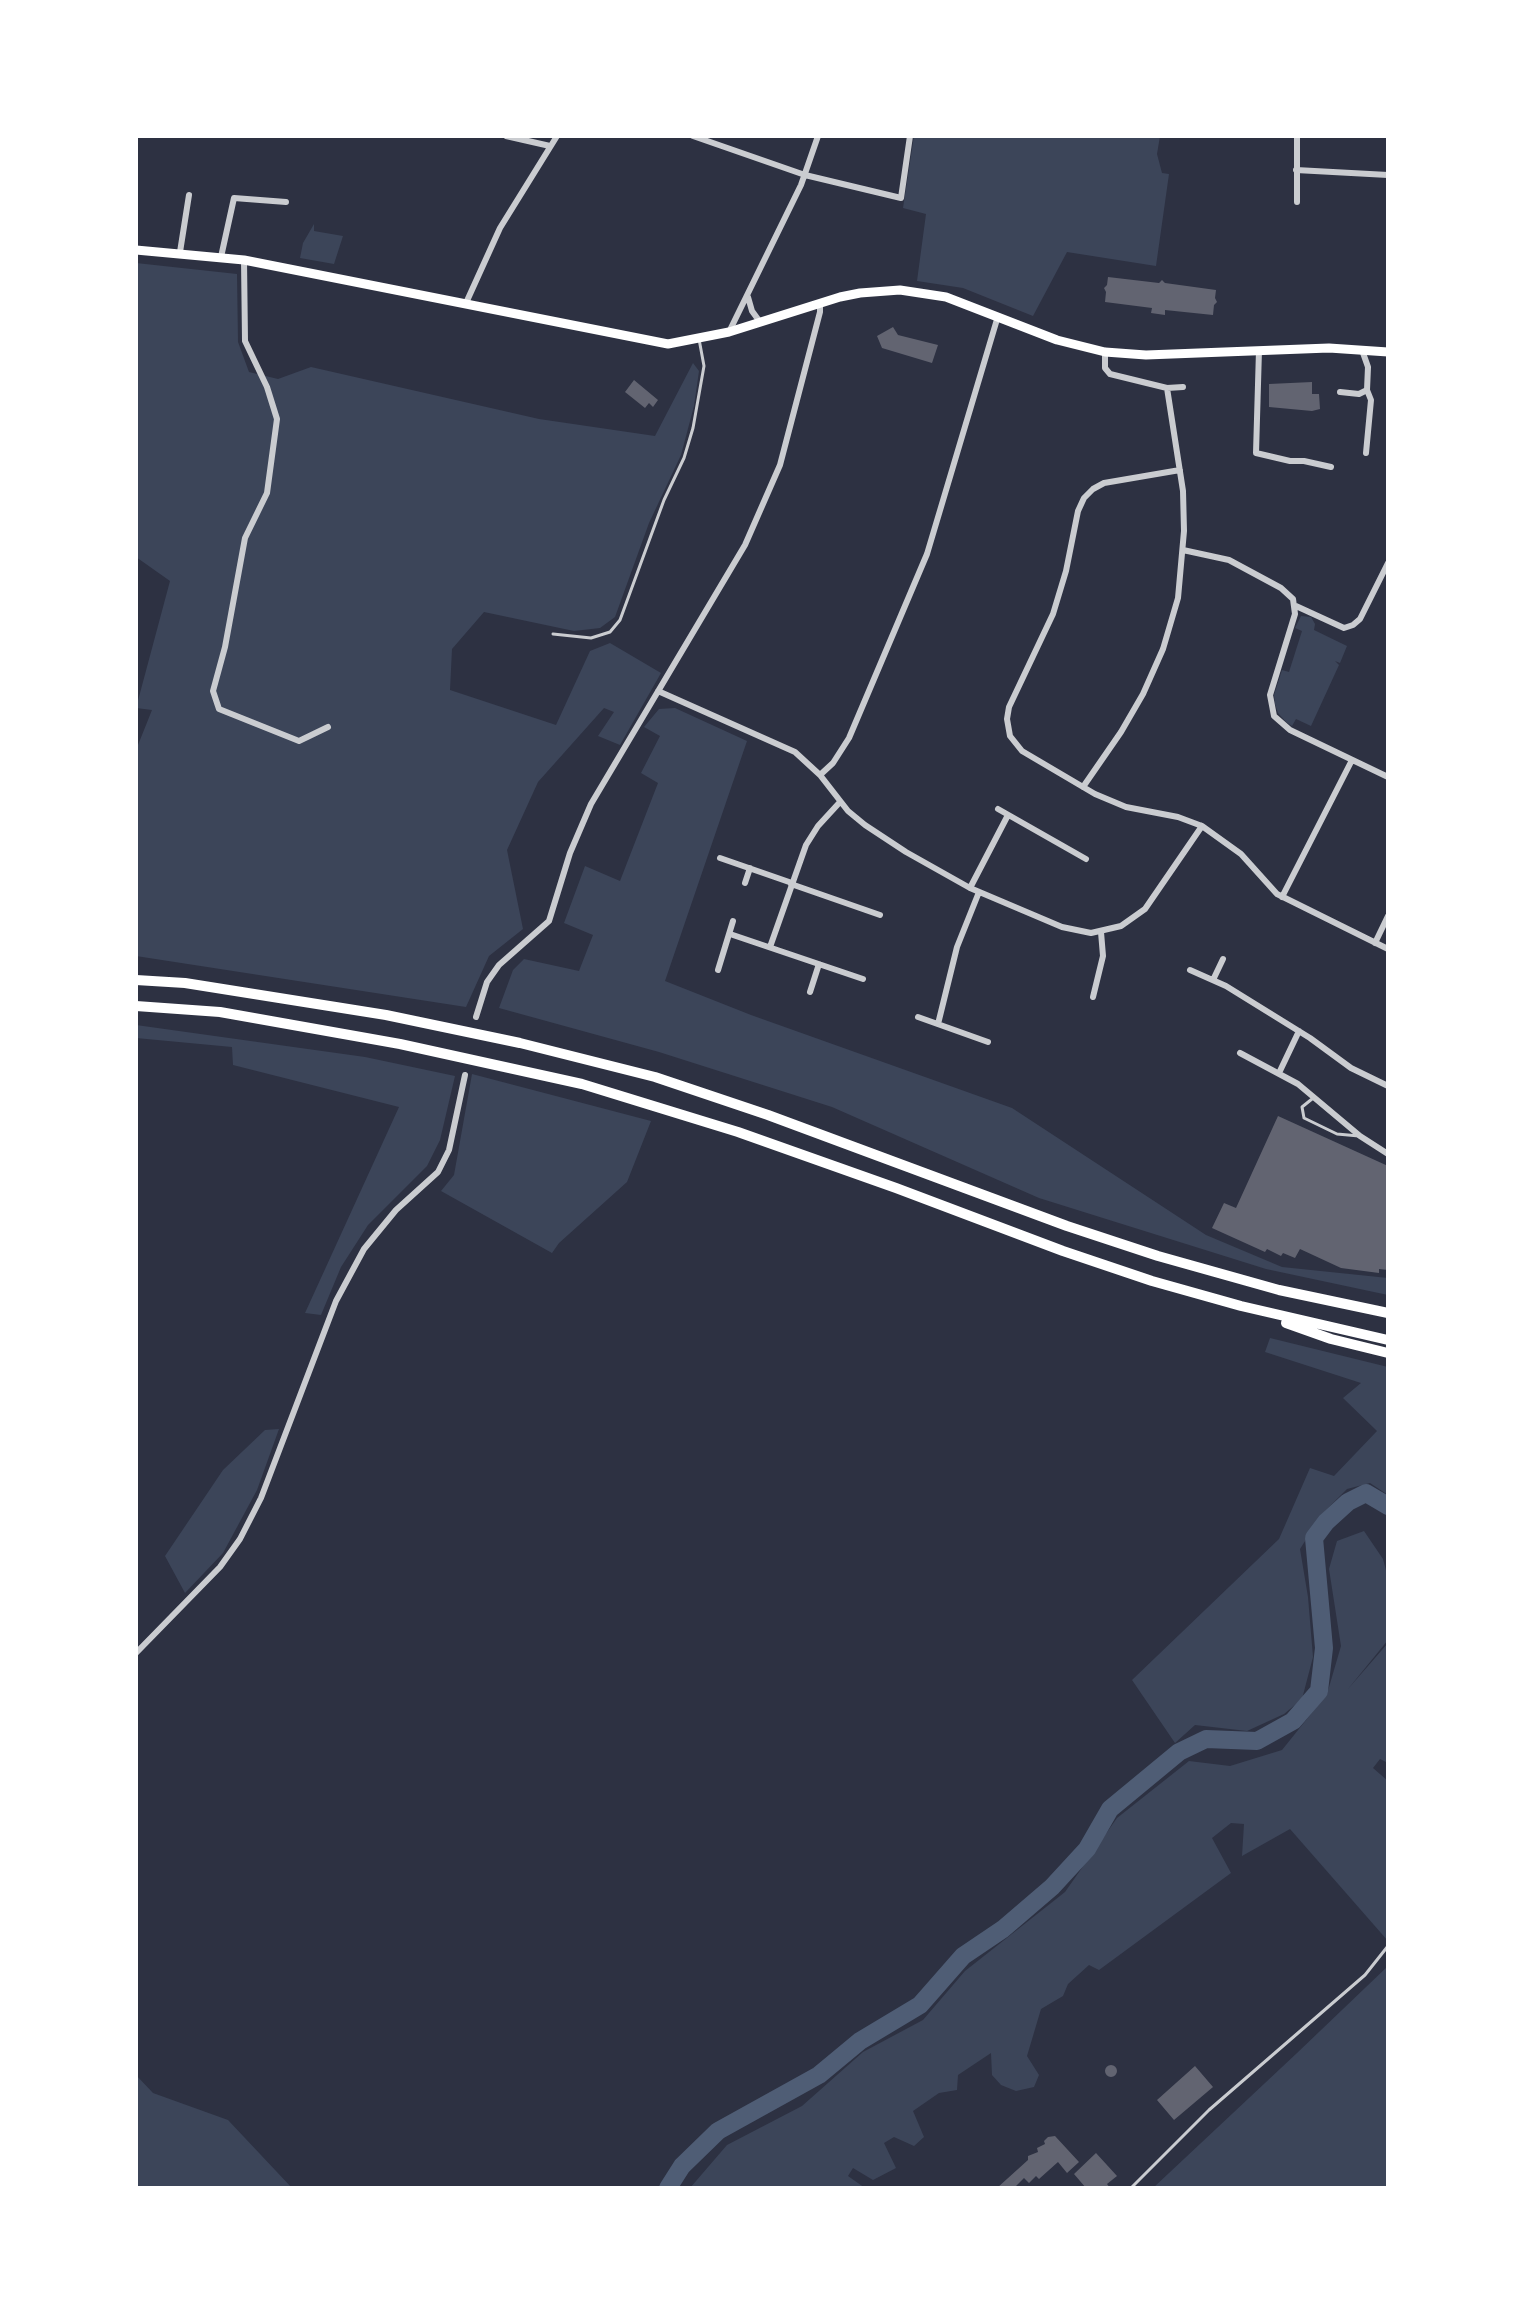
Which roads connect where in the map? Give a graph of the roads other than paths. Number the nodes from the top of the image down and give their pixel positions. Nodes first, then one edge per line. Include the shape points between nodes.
1 (506, 136) edge
2 (557, 136) edge
3 (693, 136) edge
4 (818, 136) edge
5 (910, 136) edge
6 (1297, 136) edge
7 (550, 146) junction
8 (1296, 170) junction
9 (805, 175) junction
10 (1388, 175) edge
11 (189, 195) dead end
12 (286, 202) dead end
13 (1297, 202) dead end
14 (137, 248) edge
15 (180, 252) junction
16 (221, 257) junction
17 (244, 260) junction
18 (747, 295) junction
19 (466, 303) junction
20 (820, 303) junction
21 (998, 316) junction
22 (760, 322) junction
23 (729, 332) junction
24 (699, 339) junction
25 (1361, 349) junction
26 (1259, 350) junction
27 (1385, 351) edge
28 (1105, 352) junction
29 (1368, 367) junction
30 (1183, 387) dead end
31 (1167, 388) junction
32 (1367, 390) junction
33 (1340, 392) dead end
34 (1366, 453) dead end
35 (1331, 467) dead end
36 (1180, 470) junction
37 (1183, 550) junction
38 (1388, 563) edge
39 (1296, 606) junction
40 (553, 634) dead end
41 (658, 691) junction
42 (328, 727) dead end
43 (1352, 760) junction
44 (820, 775) junction
45 (1388, 777) edge
46 (1083, 787) junction
47 (840, 802) junction
48 (998, 809) dead end
49 (1008, 815) junction
50 (1202, 826) junction
51 (720, 858) dead end
52 (1086, 859) dead end
53 (750, 868) junction
54 (745, 883) dead end
55 (792, 884) junction
56 (970, 888) junction
57 (979, 892) junction
58 (1282, 897) junction
59 (880, 915) dead end
60 (1388, 916) edge
61 (733, 921) dead end
62 (1101, 932) junction
63 (730, 934) junction
64 (1375, 943) junction
65 (770, 947) junction
66 (1388, 949) edge
67 (1223, 959) dead end
68 (819, 964) junction
69 (718, 970) dead end
70 (1190, 970) dead end
71 (863, 979) dead end
72 (136, 980) edge
73 (1213, 980) junction
74 (810, 992) dead end
75 (1093, 997) dead end
76 (136, 1006) edge
77 (476, 1017) dead end
78 (918, 1017) dead end
79 (938, 1024) junction
80 (1299, 1031) junction
81 (988, 1042) dead end
82 (1240, 1053) dead end
83 (1279, 1073) junction
84 (465, 1075) dead end
85 (1388, 1086) edge
86 (1316, 1098) junction
87 (1360, 1136) junction
88 (1388, 1154) edge
89 (1241, 1306) junction
90 (1388, 1313) edge
91 (1388, 1340) edge
92 (1388, 1353) edge
93 (136, 1653) edge
94 (1388, 1946) edge
95 (1131, 2188) edge

1 - 7 street
2 - 7 street
3 - 9 street
4 - 9 street
5 - 9 street via 901,198
6 - 8 street
7 - 19 street via 500,228
8 - 10 street
8 - 13 street
9 - 18 street
11 - 15 street
12 - 16 street via 234,198
14 - 15 main road
15 - 16 main road
16 - 17 main road
17 - 19 main road
17 - 42 street via 245,341 277,419 267,493 245,538 213,691 219,709 299,741
18 - 22 street
18 - 23 street
19 - 24 main road via 658,343
20 - 21 main road via 900,290 946,297
20 - 22 main road
20 - 41 street via 792,425 765,503 734,567
21 - 28 main road
21 - 44 street via 927,554 849,738
22 - 23 main road
23 - 24 main road
24 - 40 lane via 704,366 693,428 620,620 610,632 591,638
25 - 26 main road
25 - 27 main road
25 - 29 street
26 - 28 main road
26 - 35 street via 1256,453
27 - 29 street
28 - 31 street via 1110,374
29 - 32 street
30 - 31 street
31 - 36 street
32 - 33 street
32 - 34 street via 1371,400
36 - 37 street
36 - 46 street via 1104,483 1084,498 1053,614 1009,707 1008,731 1017,747
37 - 39 street via 1237,564 1287,592
37 - 46 street via 1176,611 1158,661 1133,712
38 - 39 street via 1353,625 1344,628
39 - 43 street via 1271,690 1271,710 1283,726
41 - 44 street via 785,746
41 - 77 street via 591,804 549,921 499,965 487,982
43 - 45 street
43 - 58 street
44 - 47 street
46 - 50 street via 1126,807
47 - 55 street via 811,835
47 - 56 street via 880,836
48 - 49 street
49 - 52 street
49 - 56 street
50 - 58 street via 1232,846
50 - 62 street via 1145,909
51 - 53 street
53 - 54 street
53 - 55 street
55 - 59 street
55 - 65 street
56 - 57 street
57 - 62 street via 1072,930
57 - 79 street via 957,947
58 - 64 street
60 - 64 street
61 - 63 street
62 - 75 street via 1103,956
63 - 65 street
63 - 69 street
64 - 66 street
65 - 68 street
67 - 73 street
68 - 71 street
68 - 74 street
70 - 73 street
72 - 90 highway via 386,1015 655,1077 1145,1252 1279,1290
73 - 80 street
76 - 89 highway via 235,1014 582,1084 738,1132 1152,1281
78 - 79 street
79 - 81 street
80 - 83 street
80 - 85 street via 1351,1068
82 - 83 street
83 - 86 street
84 - 93 street via 449,1150 438,1172 364,1249 336,1301 261,1498 240,1539 220,1567
86 - 87 street
86 - 87 lane via 1303,1105 1304,1118 1337,1134
87 - 88 street
89 - 91 highway
89 - 92 highway via 1331,1339
94 - 95 lane via 1365,1975 1209,2110

